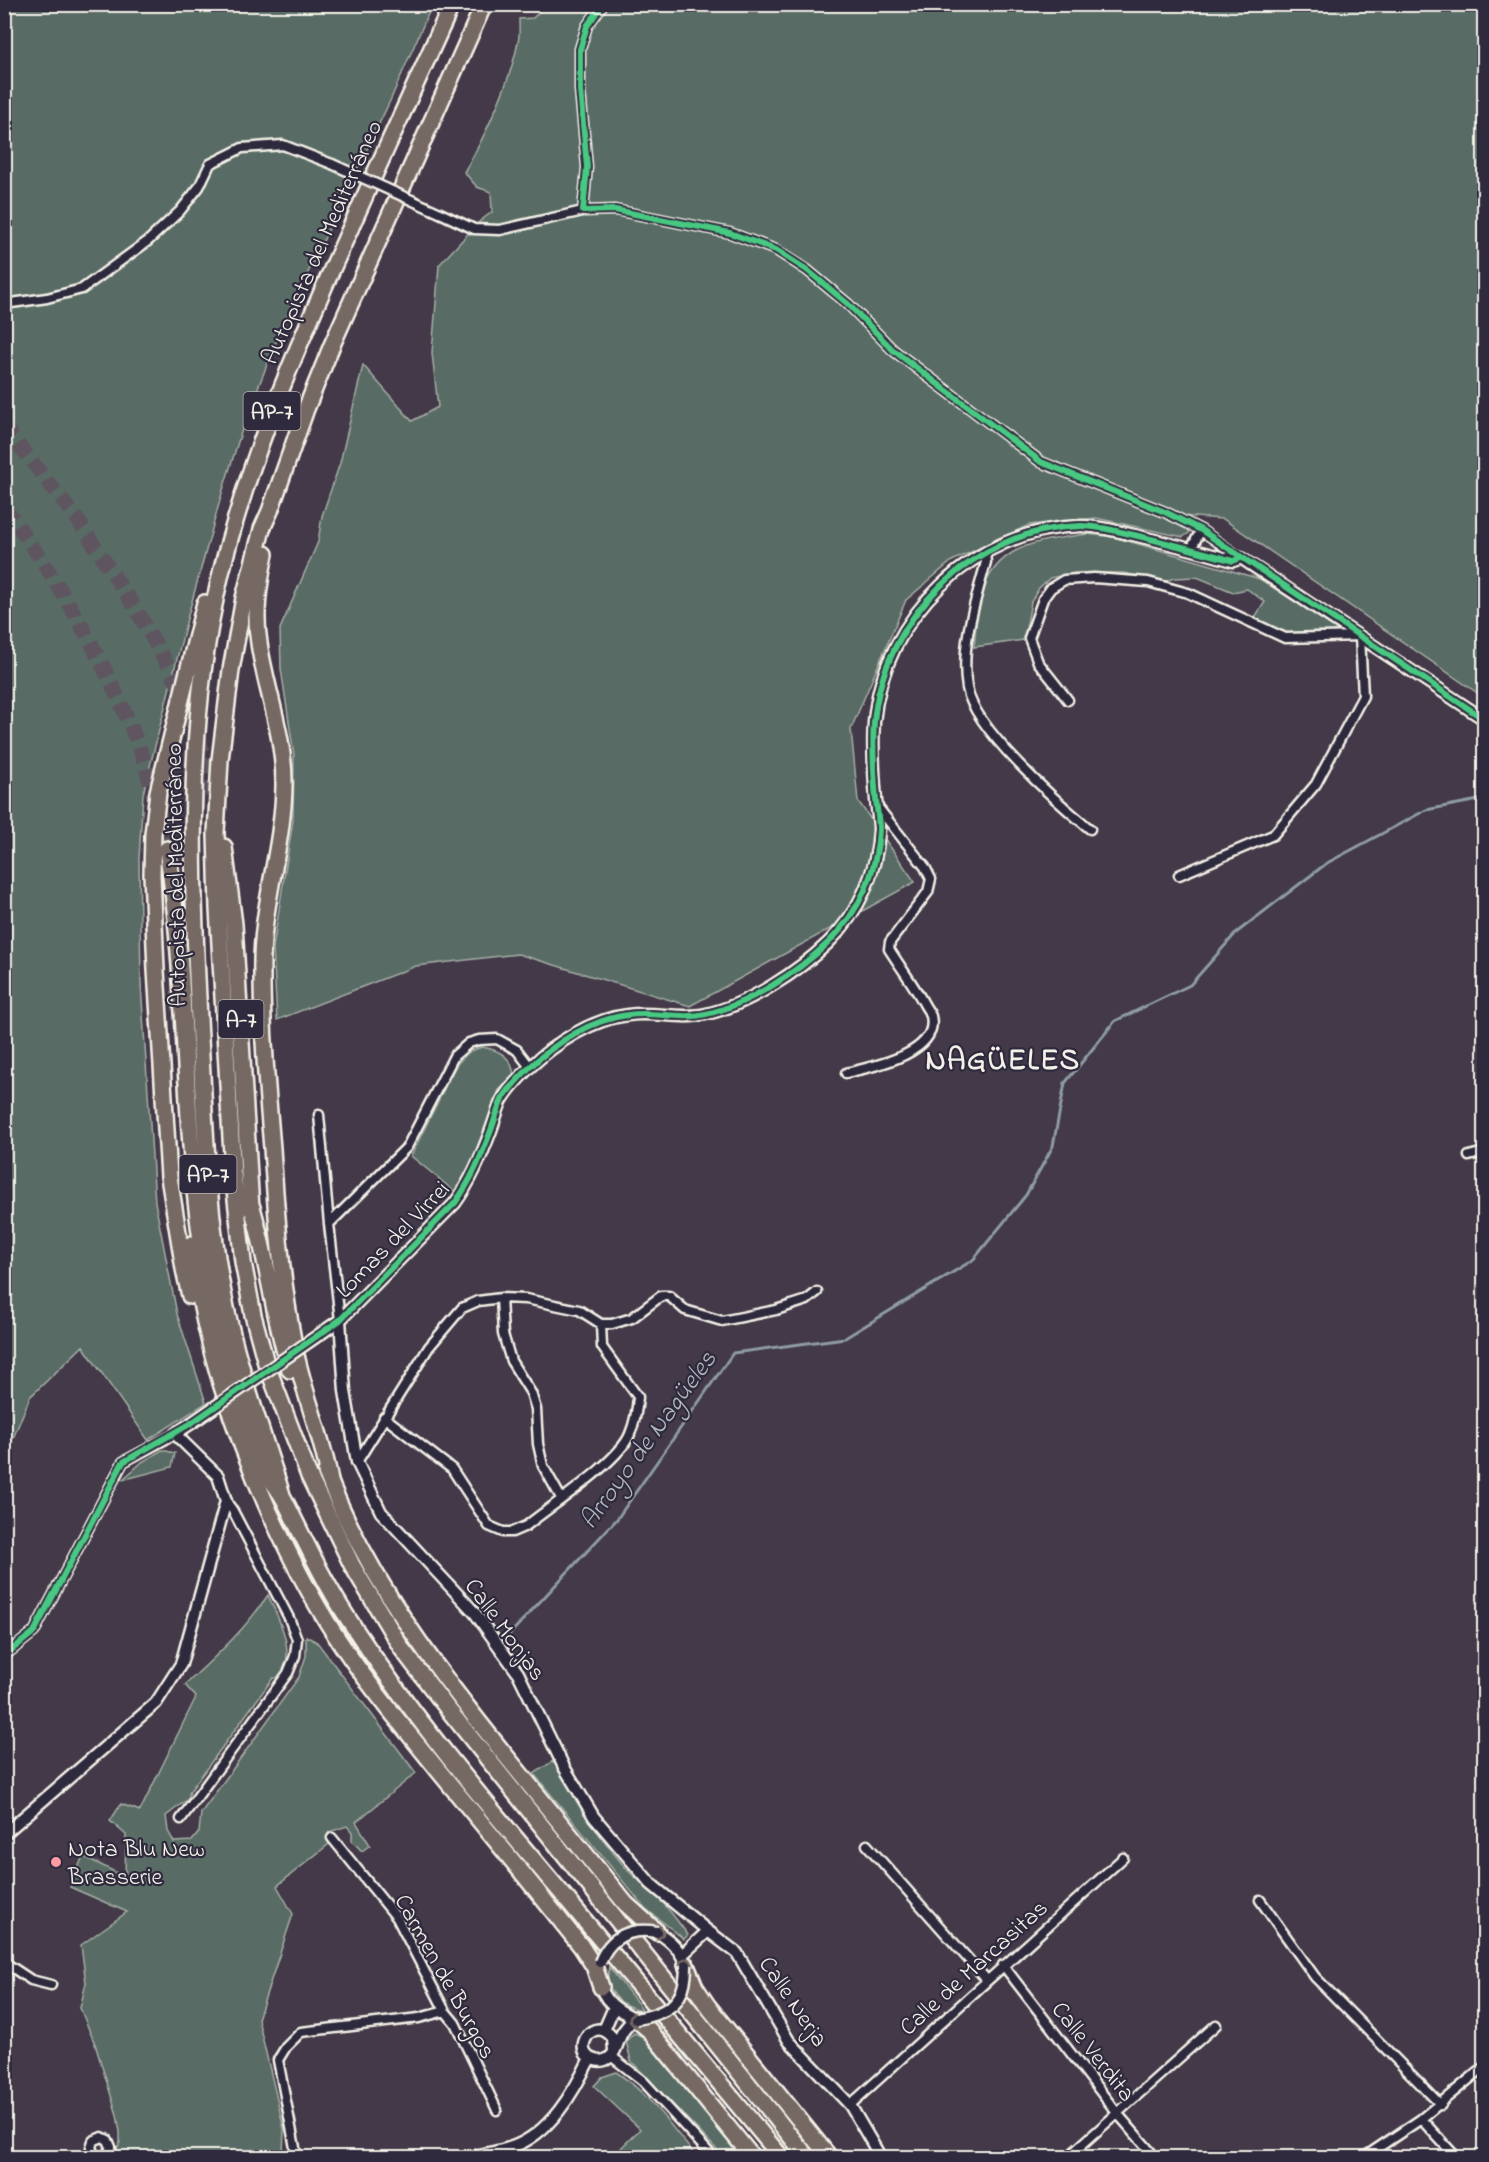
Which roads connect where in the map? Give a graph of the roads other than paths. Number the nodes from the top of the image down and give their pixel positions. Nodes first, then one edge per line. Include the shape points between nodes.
1 (452, 4) edge
2 (484, 4) edge
3 (603, 4) edge
4 (583, 211) junction
5 (4, 304) edge
6 (238, 510) junction
7 (270, 511) junction
8 (1201, 530) junction
9 (1191, 549) junction
10 (985, 553) junction
11 (1241, 558) junction
12 (1360, 636) junction
13 (1068, 700) dead end
14 (1485, 719) edge
15 (876, 805) junction
16 (1090, 829) dead end
17 (219, 836) junction
18 (166, 849) tunnel mouth
19 (1179, 875) dead end
20 (530, 1067) junction
21 (846, 1074) dead end
22 (320, 1115) dead end
23 (1485, 1152) edge
24 (1469, 1156) dead end
25 (192, 1167) junction
26 (250, 1201) junction
27 (329, 1224) junction
28 (817, 1292) dead end
29 (501, 1298) junction
30 (340, 1320) junction
31 (601, 1324) junction
32 (219, 1382) junction
33 (279, 1395) junction
34 (384, 1417) junction
35 (175, 1434) junction
36 (357, 1462) junction
37 (330, 1481) junction
38 (282, 1495) junction
39 (561, 1498) junction
40 (226, 1501) junction
41 (4, 1656) edge
42 (181, 1819) dead end
43 (4, 1834) edge
44 (332, 1838) dead end
45 (867, 1845) dead end
46 (1123, 1858) dead end
47 (1260, 1900) dead end
48 (708, 1931) junction
49 (657, 1932) junction
50 (684, 1960) junction
51 (4, 1962) edge
52 (1004, 1965) junction
53 (987, 1979) junction
54 (51, 1985) dead end
55 (601, 1987) junction
56 (614, 2007) junction
57 (445, 2011) junction
58 (635, 2018) junction
59 (1216, 2025) dead end
60 (604, 2030) junction
61 (613, 2053) junction
62 (590, 2058) junction
63 (1485, 2067) edge
64 (850, 2105) junction
65 (1441, 2105) junction
66 (497, 2110) dead end
67 (1117, 2113) junction
68 (1422, 2119) junction
69 (297, 2157) edge
70 (467, 2157) edge
71 (714, 2157) edge
72 (753, 2157) edge
73 (782, 2157) edge
74 (808, 2157) edge
75 (830, 2157) edge
76 (881, 2157) edge
77 (1067, 2157) edge
78 (1156, 2157) edge
79 (1363, 2157) edge
80 (1456, 2157) edge

1 - 6 highway, Autopista del Mediterráneo / AP-7 via 304,333
2 - 7 highway, Autopista del Mediterráneo / AP-7 via 332,345
3 - 4 street via 586,27 580,49 587,167
4 - 5 street, bridge via 500,230 474,229 283,145 242,148 210,164 199,187 180,211 148,241 82,289
4 - 8 street via 615,210 730,233 776,250 848,304 893,350 1041,462
6 - 32 highway via 220,544 158,792 152,874 169,1177 194,1311 208,1362
6 - 38 highway, Autopista del Mediterráneo / AP-7 via 208,634 201,683 194,785 194,910 206,1148 223,1292 254,1413
7 - 17 highway, Autopista del Mediterráneo / AP-7 via 244,598 231,670 220,760
7 - 37 highway via 257,611 258,641 281,739 284,787 262,946 264,1052 283,1278 293,1342
8 - 9 street
8 - 11 street
9 - 10 street, Lomas del Virrei via 1081,526 1028,534
9 - 11 street, Lomas del Virrei via 1233,561
10 - 15 street, Lomas del Virrei via 965,565 922,604 898,642 884,677 874,723
10 - 16 street via 986,562 970,617 968,690 982,722 1029,773
11 - 12 street
12 - 13 street via 1285,638 1188,593 1148,582 1064,580 1043,599 1029,638 1038,662
12 - 14 street
12 - 19 street via 1363,696 1316,784 1273,835
15 - 20 street, Lomas del Virrei via 879,828 870,882 853,913 829,942 785,978 740,1004 704,1015 629,1014 594,1024
15 - 21 street via 926,867 931,879 928,892 890,942 890,949 932,1017 930,1033 913,1051 898,1060
17 - 26 highway, A-7 via 230,879 234,924
17 - 33 highway, Autopista del Mediterráneo / AP-7 via 218,909 232,1173 255,1325
18 - 25 highway, A-7 via 176,913
20 - 27 street via 517,1050 497,1039 469,1043 454,1056 407,1147
20 - 30 street, Lomas del Virrei via 502,1100 478,1165 455,1203
22 - 27 street
23 - 24 street
25 - 32 highway via 187,1196 194,1262
25 - 38 highway, A-7 via 202,1248 223,1346 262,1466
26 - 33 highway, A-7
26 - 37 highway via 283,1349
27 - 30 street
28 - 31 street via 807,1300 776,1310 722,1321 685,1310 669,1296 661,1296 632,1318
29 - 31 street via 579,1310
29 - 34 street via 462,1308 429,1347
29 - 39 street via 503,1334 511,1360 531,1393 543,1466
30 - 35 street, Lomas del Virrei, bridge
30 - 36 street, Calle Monjas via 345,1390
31 - 39 street via 602,1347 638,1397 636,1414 630,1435 614,1458
32 - 55 highway via 252,1473 284,1544 344,1649 581,1946
33 - 74 highway via 323,1506 352,1565 402,1648
34 - 36 street
34 - 39 street via 452,1469 482,1518 494,1529 512,1533
35 - 40 street via 218,1476
35 - 41 street via 123,1462 34,1632
36 - 48 street, Calle Monjas via 381,1512 475,1613 518,1673 564,1767 594,1817 651,1884
37 - 49 highway via 385,1591 442,1675 626,1904
38 - 73 highway via 348,1619 425,1725
40 - 42 street via 290,1618 297,1639 296,1656 288,1673
40 - 43 street via 181,1664 156,1703
44 - 57 street, Carmen de Burgos via 397,1918
45 - 53 street
46 - 52 street, Calle de Marcasitas
47 - 65 street via 1315,1977
48 - 50 street
48 - 64 street, Calle Nerja via 737,1953 789,2041
49 - 50 street via 672,1941
49 - 55 street, bridge via 633,1931 612,1942 600,1962
50 - 58 street, bridge via 686,1981 681,1996 657,2016
50 - 75 highway via 707,2005
51 - 54 street via 31,1980
52 - 53 street, Calle de Marcasitas
52 - 67 street, Calle Verdita
53 - 64 street, Calle de Marcasitas
55 - 56 street
56 - 58 street
56 - 60 street
57 - 66 street, Carmen de Burgos
57 - 69 street via 419,2018 302,2032 286,2047 278,2060
58 - 61 street via 623,2031
58 - 72 highway
59 - 67 street
60 - 61 street via 613,2038
60 - 62 street via 590,2032 585,2038 583,2045
61 - 62 street via 605,2060
61 - 71 street
62 - 70 street via 573,2093 548,2123 527,2140
63 - 65 street
64 - 76 street, Calle Nerja
65 - 68 street
67 - 77 street
67 - 78 street, Calle Verdita
68 - 79 street
68 - 80 street

